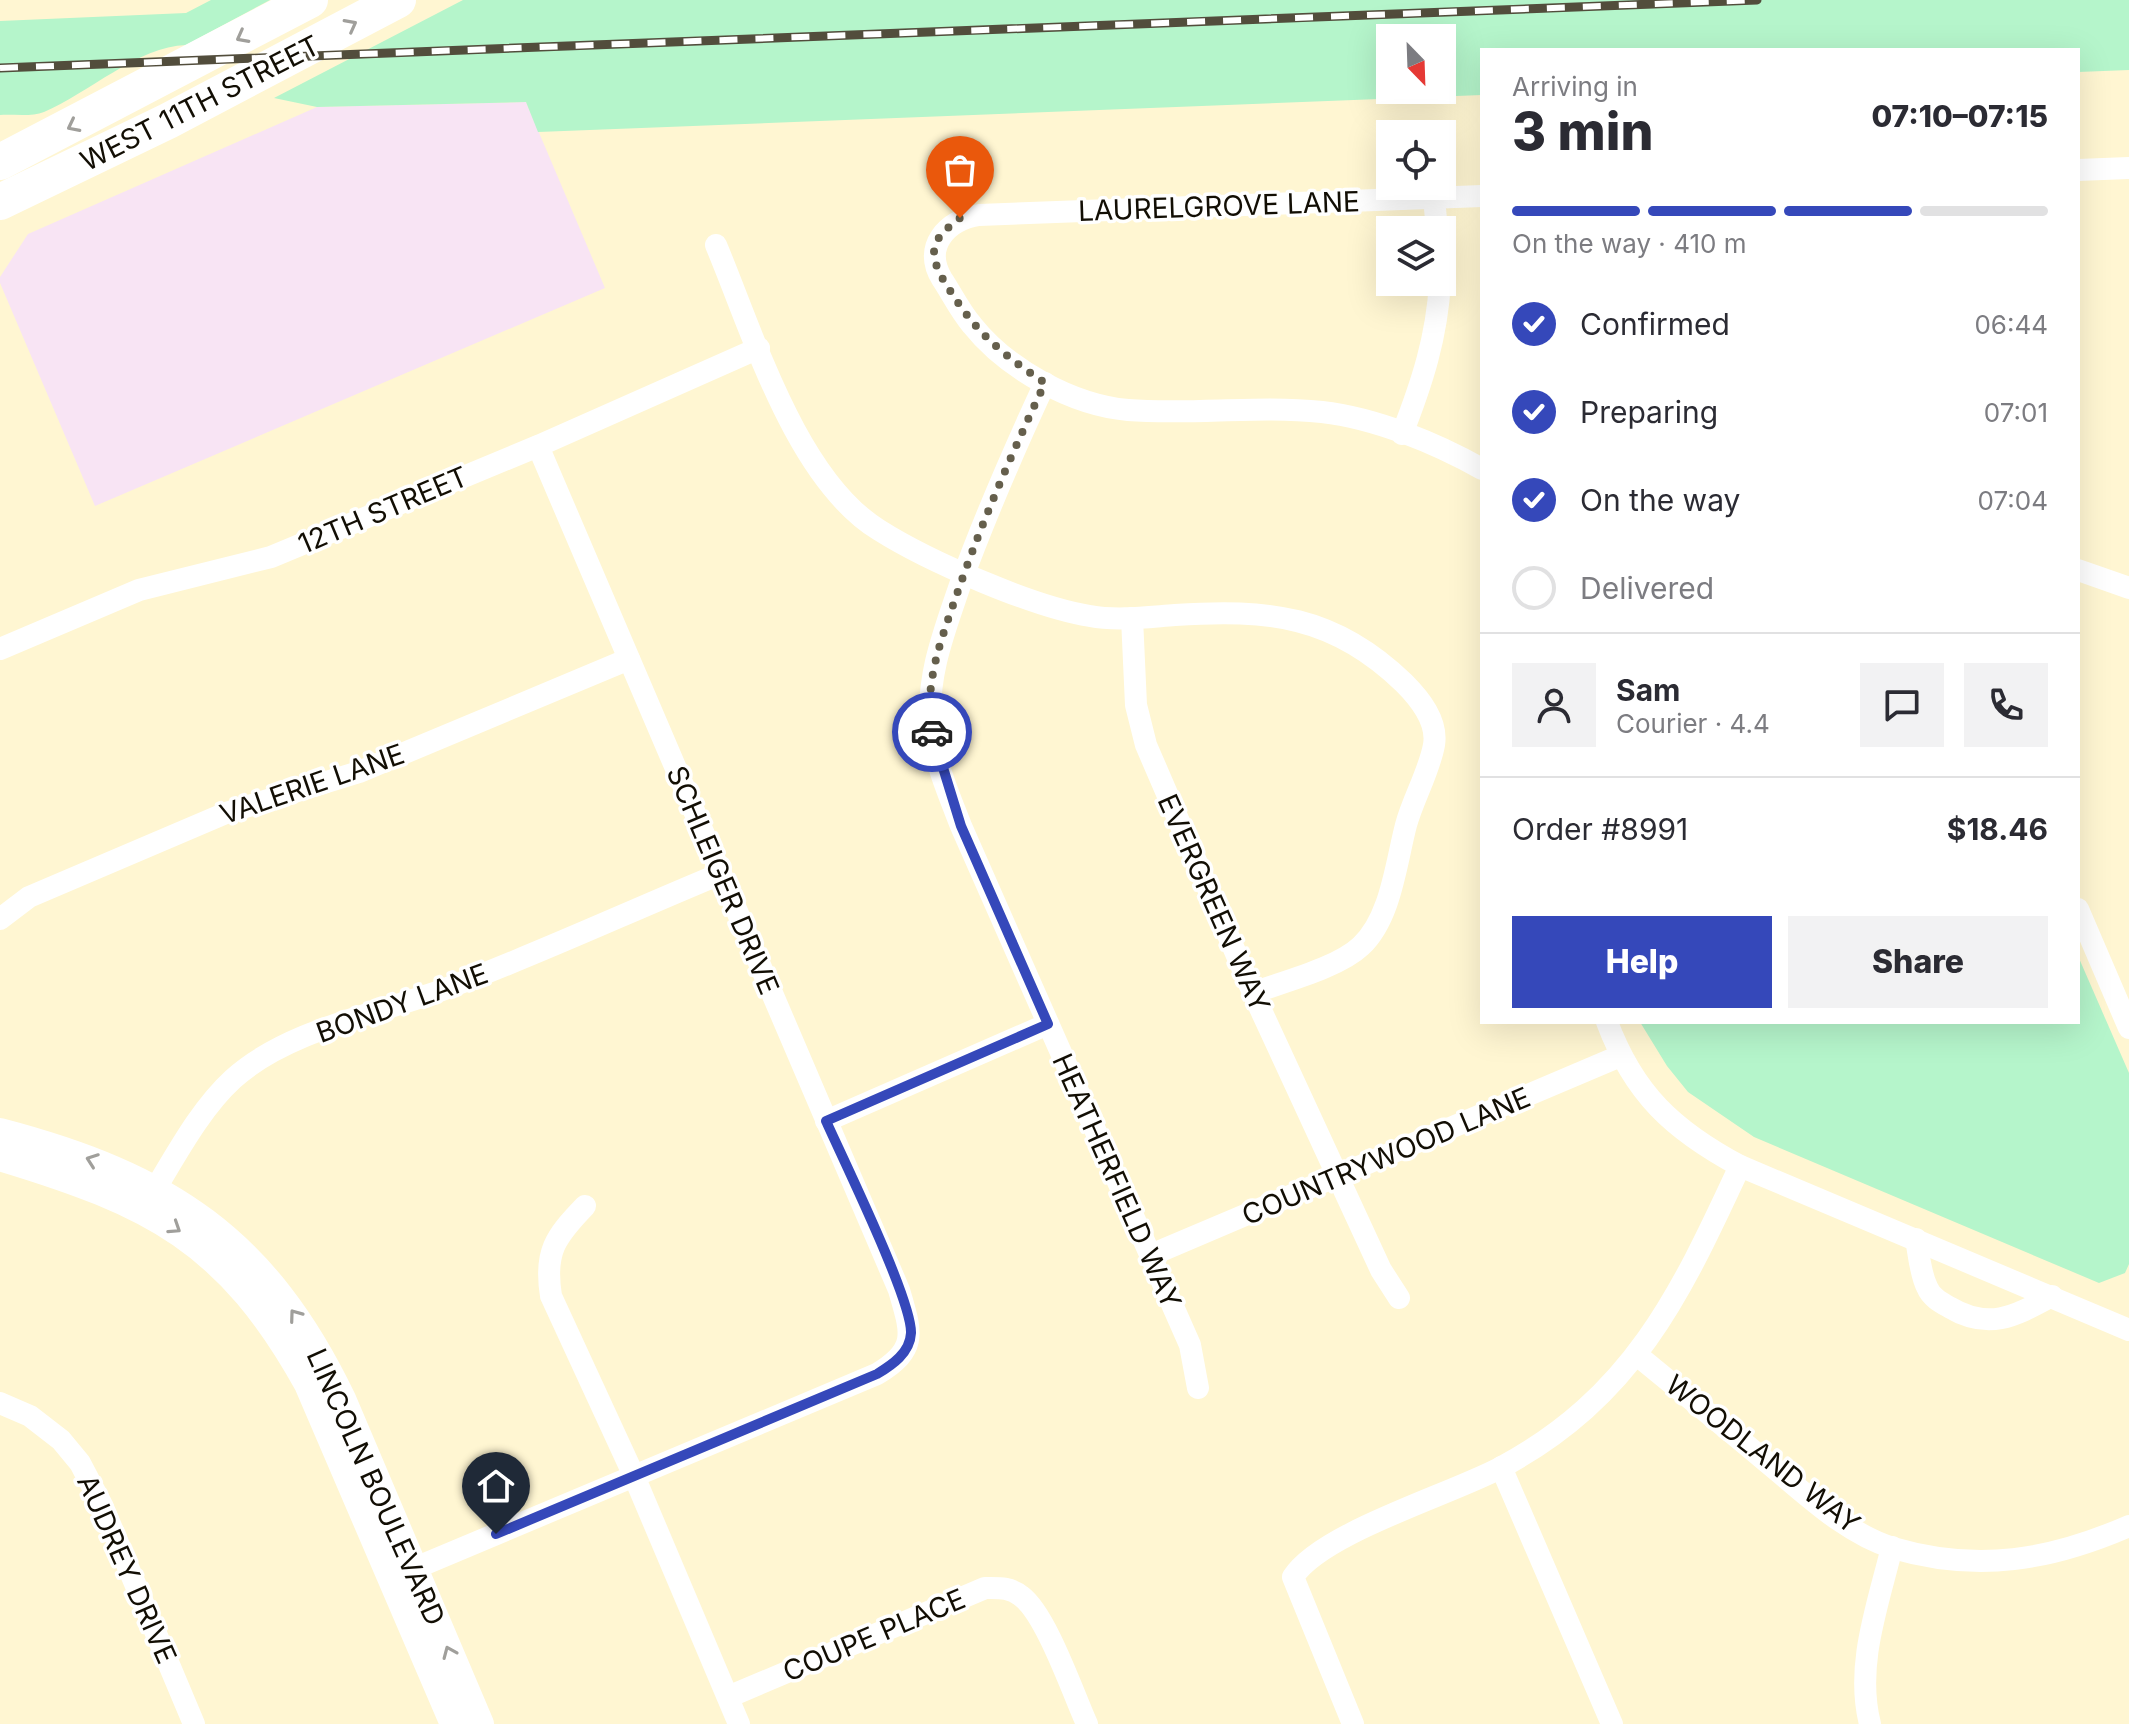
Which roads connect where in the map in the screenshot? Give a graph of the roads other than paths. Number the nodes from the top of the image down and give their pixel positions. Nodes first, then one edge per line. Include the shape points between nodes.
1 (310, 0) edge
2 (398, 0) edge
3 (0, 162) edge
4 (2129, 168) edge
5 (2080, 170) edge
6 (1480, 196) edge
7 (1456, 197) edge
8 (1380, 200) edge
9 (0, 202) edge
10 (716, 245) dead end
11 (1439, 296) edge
12 (759, 348) junction
13 (1045, 383) junction
14 (1402, 434) junction
15 (538, 446) junction
16 (1480, 468) edge
17 (2080, 571) edge
18 (965, 573) junction
19 (2129, 588) edge
20 (1132, 618) junction
21 (0, 649) edge
22 (629, 659) junction
23 (720, 874) junction
24 (2080, 914) edge
25 (0, 919) edge
26 (1253, 993) junction
27 (1048, 1024) junction
28 (1608, 1024) edge
29 (2129, 1028) edge
30 (1620, 1056) junction
31 (826, 1121) junction
32 (0, 1132) edge
33 (0, 1157) edge
34 (1740, 1166) junction
35 (1337, 1177) junction
36 (150, 1198) junction
37 (585, 1206) dead end
38 (1916, 1239) junction
39 (1151, 1255) junction
40 (2052, 1296) junction
41 (1399, 1298) dead end
42 (2127, 1324) edge
43 (1637, 1355) junction
44 (1198, 1388) dead end
45 (0, 1403) edge
46 (1501, 1467) junction
47 (634, 1476) junction
48 (2129, 1526) edge
49 (1892, 1547) junction
50 (402, 1574) junction
51 (728, 1697) junction
52 (194, 1724) edge
53 (454, 1724) edge
54 (480, 1724) edge
55 (739, 1724) edge
56 (1087, 1724) edge
57 (1353, 1724) edge
58 (1612, 1724) edge
59 (1870, 1724) edge

1 -> 3 main road, WEST 11TH STREET
9 -> 2 main road, WEST 11TH STREET
4 - 5 street
6 - 7 street, LAURELGROVE LANE
8 - 13 street, LAURELGROVE LANE via 960,218 940,235 934,252 939,273 972,325 999,352
10 - 12 street
11 - 14 street via 1423,380
12 - 15 street, 12TH STREET
12 - 18 street via 808,458 837,497 878,530
13 - 14 street via 1091,404 1128,410 1283,409 1325,413
13 - 18 street, HEATHERFIELD WAY via 1003,472
14 - 16 street
15 - 21 street, 12TH STREET via 271,557 139,590
15 - 22 street, SCHLEIGER DRIVE
17 - 19 street
18 - 20 street via 1053,608 1092,617
18 - 27 street, HEATHERFIELD WAY via 930,687 931,728 961,826
20 - 26 street, EVERGREEN WAY via 1136,705 1146,745
20 - 26 street via 1238,611 1327,629 1386,666 1427,711 1433,725 1434,744 1380,919 1350,953
22 - 23 street, SCHLEIGER DRIVE
22 - 25 street, VALERIE LANE via 359,772 226,813 29,897
23 - 31 street, SCHLEIGER DRIVE
23 - 36 street, BONDY LANE via 444,989 335,1025 272,1053 234,1078 215,1099
24 - 29 street
26 - 35 street, EVERGREEN WAY
27 - 31 street
27 - 39 street, HEATHERFIELD WAY
28 - 30 street
30 - 34 street via 1668,1119
30 - 35 street, COUNTRYWOOD LANE
31 - 47 street, SCHLEIGER DRIVE via 906,1316 911,1332 906,1348 877,1374
36 -> 32 street, LINCOLN BOULEVARD via 123,1171
33 - 36 street, LINCOLN BOULEVARD
34 - 38 street
34 - 43 street via 1694,1265
35 - 39 street, COUNTRYWOOD LANE
35 - 41 street, EVERGREEN WAY
36 - 50 street, LINCOLN BOULEVARD via 201,1216 254,1263 294,1313 342,1399
37 - 47 street via 558,1234 550,1254 551,1296
38 - 40 street
38 - 40 street via 1926,1286 1935,1299 1965,1317 1987,1322 2012,1318
39 - 44 street, HEATHERFIELD WAY via 1190,1345
40 - 42 street
43 - 46 street via 1553,1434
43 - 49 street, WOODLAND WAY via 1825,1509
45 - 52 street, AUDREY DRIVE via 30,1416 80,1463
46 - 57 street via 1328,1544 1302,1563 1293,1577
46 - 58 street
47 - 50 street
47 - 51 street
48 - 49 street, WOODLAND WAY via 2031,1559 1989,1562
49 - 59 street via 1867,1648
50 - 53 street, LINCOLN BOULEVARD
54 -> 50 street, LINCOLN BOULEVARD
51 - 55 street
51 - 56 street, COUPE PLACE via 985,1588 1008,1588 1037,1612

